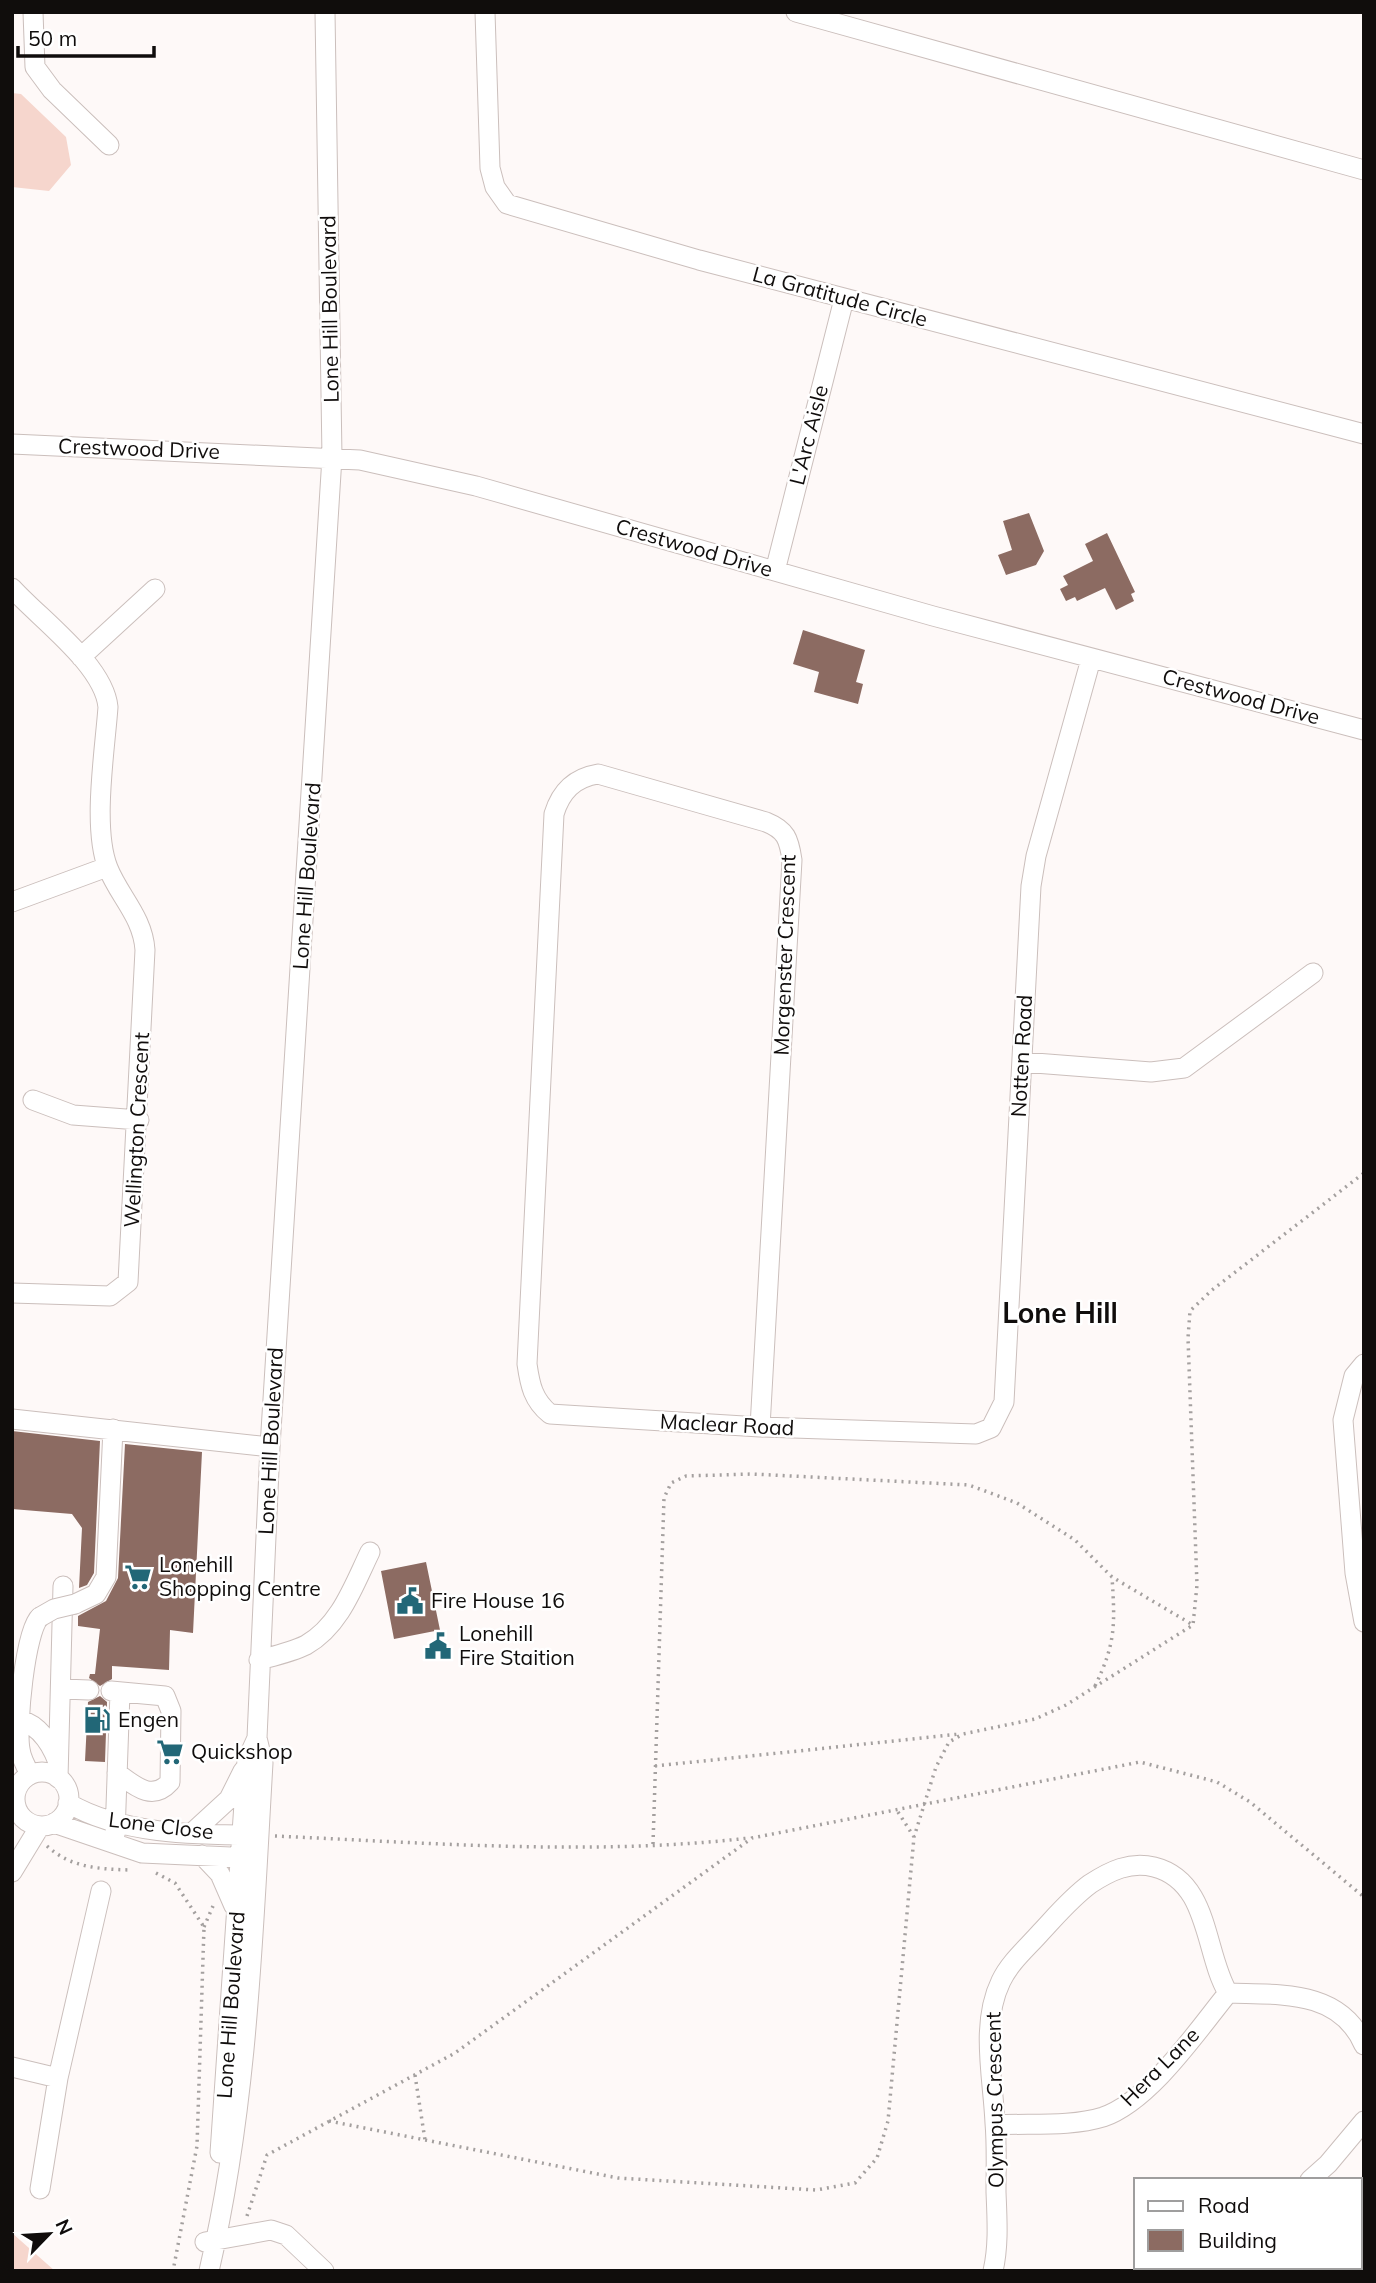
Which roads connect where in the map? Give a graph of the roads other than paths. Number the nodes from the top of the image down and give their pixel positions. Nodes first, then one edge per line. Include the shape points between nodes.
1 (33, 12) edge
2 (326, 12) edge
3 (485, 12) edge
4 (796, 12) edge
5 (109, 145) dead end
6 (1364, 170) edge
7 (844, 299) junction
8 (1364, 434) edge
9 (12, 444) edge
10 (332, 457) junction
11 (775, 571) junction
12 (12, 588) edge
13 (155, 589) dead end
14 (80, 657) junction
15 (1091, 659) junction
16 (1364, 730) edge
17 (107, 867) junction
18 (12, 902) edge
19 (1313, 973) dead end
20 (1022, 1062) junction
21 (33, 1100) dead end
22 (139, 1120) junction
23 (12, 1293) edge
24 (527, 1364) joint
25 (1364, 1364) edge
26 (12, 1419) edge
27 (760, 1427) junction
28 (113, 1429) junction
29 (962, 1435) joint
30 (270, 1447) junction
31 (370, 1552) dead end
32 (63, 1586) dead end
33 (1364, 1622) edge
34 (259, 1660) junction
35 (89, 1690) dead end
36 (62, 1698) junction
37 (17, 1719) edge
38 (42, 1734) junction
39 (257, 1738) junction
40 (247, 1760) junction
41 (58, 1770) junction
42 (117, 1773) junction
43 (21, 1775) edge
44 (68, 1803) junction
45 (43, 1828) junction
46 (193, 1832) junction
47 (115, 1833) junction
48 (250, 1835) junction
49 (202, 1855) junction
50 (249, 1857) junction
51 (12, 1872) edge
52 (101, 1891) dead end
53 (237, 1914) junction
54 (1228, 1993) junction
55 (1364, 2045) edge
56 (12, 2067) edge
57 (58, 2078) junction
58 (1364, 2121) edge
59 (996, 2125) junction
60 (1312, 2178) edge
61 (40, 2189) dead end
62 (210, 2241) junction
63 (197, 2271) edge
64 (209, 2271) edge
65 (324, 2271) edge
66 (993, 2271) edge

1 - 5 street via 35,67
2 - 10 street, Lone Hill Boulevard
3 - 7 street, La Gratitude Circle via 490,168 495,187 507,204
4 - 6 street
7 - 8 street, La Gratitude Circle
7 - 11 street, L'Arc Aisle
9 - 10 street, Crestwood Drive
10 - 11 street, Crestwood Drive via 476,486
10 - 30 street, Lone Hill Boulevard
11 - 15 street, Crestwood Drive
12 - 14 street, Wellington Crescent
13 - 14 street
14 - 17 street, Wellington Crescent via 107,699 101,813
15 - 16 street, Crestwood Drive
15 - 20 street, Notten Road via 1034,866
17 - 18 street
17 - 22 street, Wellington Crescent via 145,941
19 - 20 street via 1184,1068 1151,1072
20 - 29 street, Notten Road via 1004,1402 991,1428
21 - 22 street via 73,1115
22 - 23 street, Wellington Crescent via 128,1282 110,1296
24 - 27 street, Maclear Road via 534,1396 550,1414
24 - 27 street, Morgenster Crescent via 554,814 568,787 582,777 598,774 766,822 781,828 789,841 792,860
25 - 33 street via 1354,1376 1343,1420 1355,1573
26 - 28 street
27 - 29 street, Maclear Road
28 - 30 street
28 - 37 street, bridge via 106,1577 96,1594 54,1609 33,1625
30 - 34 street, Lone Hill Boulevard
31 - 34 street via 346,1604 322,1632 306,1645
32 - 36 street
34 - 39 street, Lone Hill Boulevard
35 - 36 street
36 - 38 street
36 - 41 street
37 - 38 street
37 - 43 street
38 - 41 street
38 - 43 street
39 - 40 street, Lone Hill Boulevard
39 - 48 street, Lone Hill Boulevard via 263,1763
40 - 46 street via 229,1799
40 - 48 street, Lone Hill Boulevard
41 - 43 street
41 - 44 street
42 - 42 street via 148,1793 165,1788 172,1776 168,1699 116,1692
42 - 47 street
43 - 45 street via 15,1801 19,1813
44 - 45 street via 66,1810
44 - 47 street, Lone Close
45 - 47 street, Lone Close
45 - 51 street
46 - 47 street, Lone Close
46 - 48 street, Lone Close
47 - 49 street, Lone Close via 142,1853
48 - 50 street, Lone Hill Boulevard
49 - 50 street, Lone Close
49 - 53 street via 220,1874
50 - 53 street, Lone Hill Boulevard
50 - 62 street, Lone Hill Boulevard via 236,2128
52 - 57 street
53 - 62 street, Lone Hill Boulevard via 223,2129
54 - 55 street via 1305,1997 1327,2005 1345,2016
54 - 59 street, Hera Lane via 1171,2061 1122,2107 1102,2117
54 - 59 street, Olympus Crescent via 1212,1961 1199,1908 1182,1882 1146,1865 1107,1874 1072,1899 1007,1969 999,1984 989,2029
56 - 57 street
57 - 61 street
58 - 60 street
59 - 66 street, Olympus Crescent via 998,2239
62 - 63 street, Lone Hill Boulevard
62 - 64 street, Lone Hill Boulevard
62 - 65 street via 280,2232

